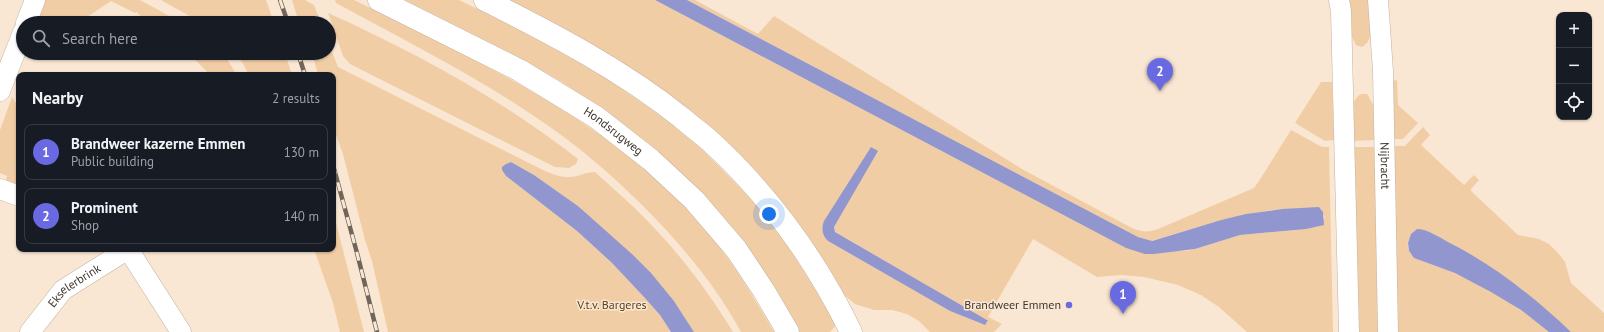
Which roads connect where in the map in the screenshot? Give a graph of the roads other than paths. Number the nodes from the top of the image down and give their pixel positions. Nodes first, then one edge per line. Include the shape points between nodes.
1 (35, 0) edge
2 (379, 0) edge
3 (485, 0) edge
4 (1339, 0) edge
5 (1378, 0) edge
6 (29, 16) edge
7 (16, 50) edge
8 (0, 91) edge
9 (0, 189) edge
10 (16, 195) edge
11 (123, 252) edge
12 (130, 252) edge
13 (30, 332) edge
14 (181, 332) edge
15 (788, 332) edge
16 (851, 332) edge
17 (1349, 332) edge
18 (1388, 332) edge

1 - 6 street
2 - 15 main road, Hondsrugweg via 519,70 596,117 652,160 694,200 736,249
3 - 16 main road via 622,75 709,140 778,214 811,261
4 - 17 street
5 - 18 street, Nijbracht via 1383,71
7 - 8 street
9 - 10 street
11 - 13 street, Ekselerbrink via 63,290
12 - 14 street, Ekselerbrink

